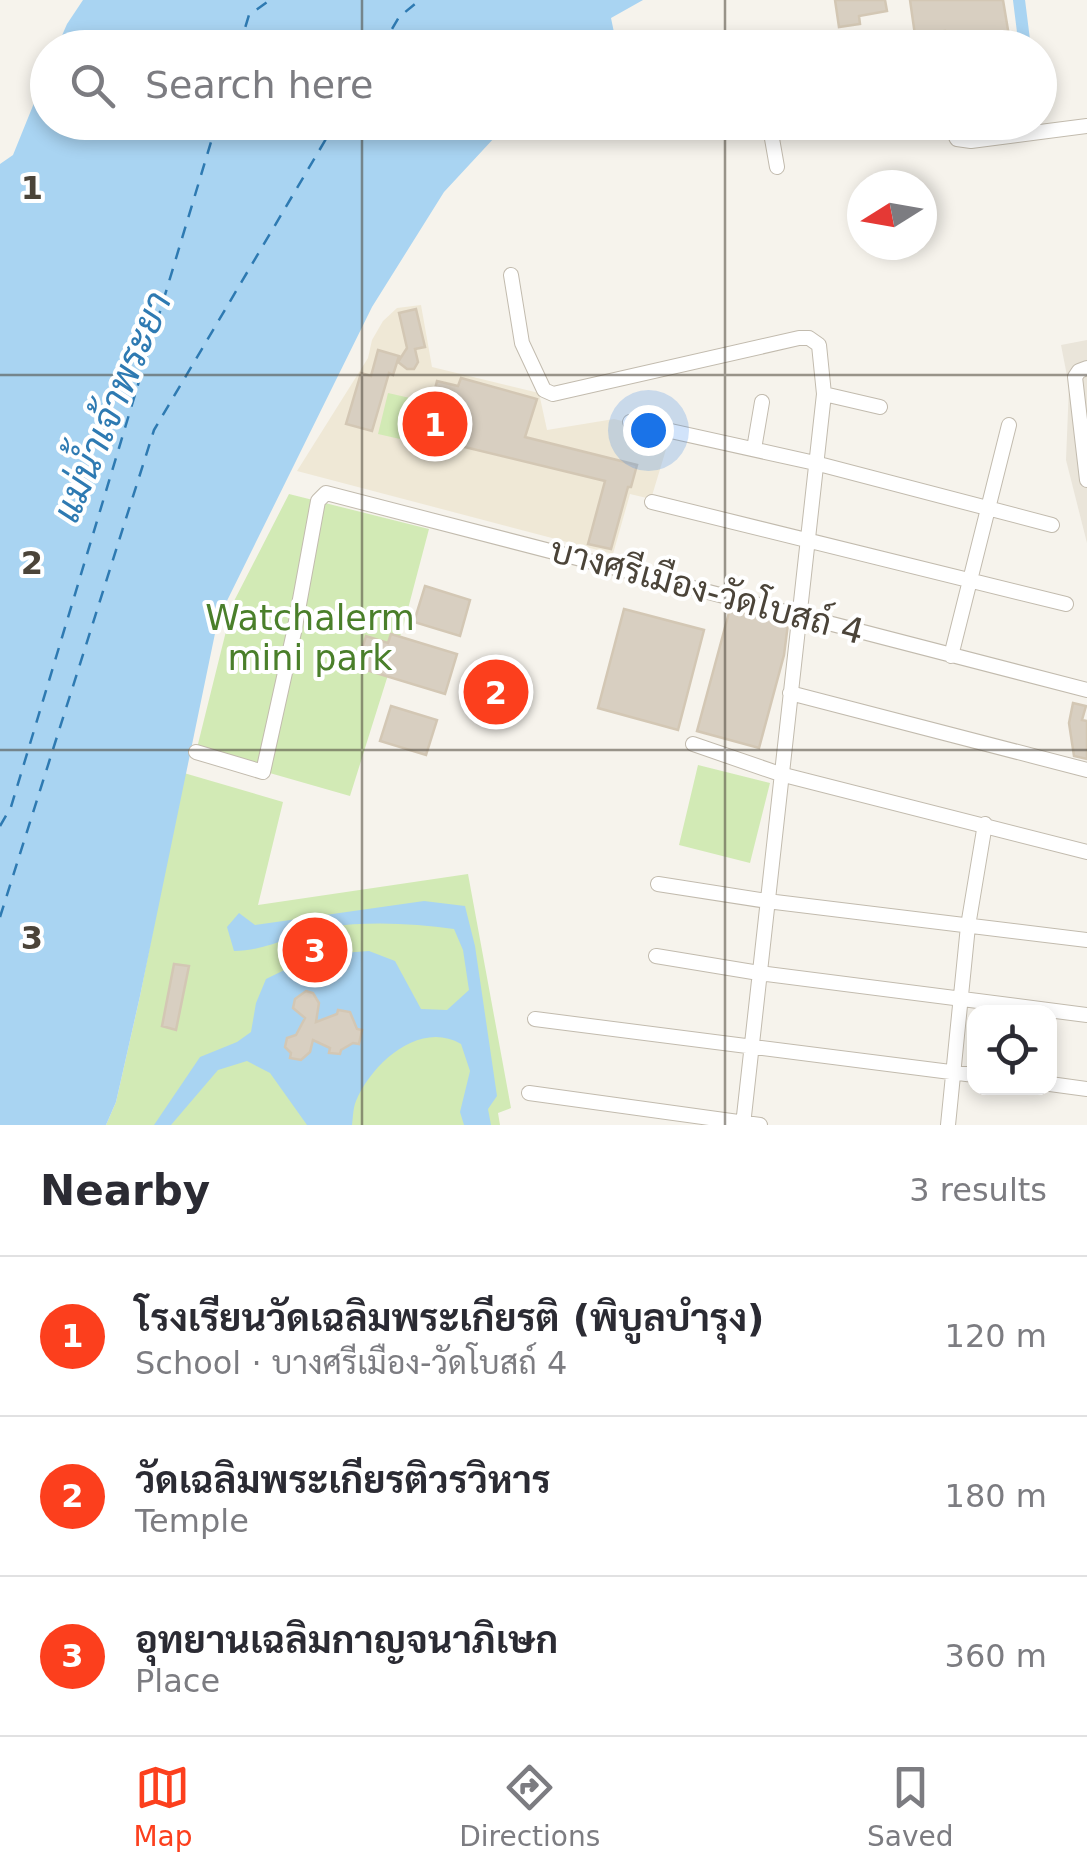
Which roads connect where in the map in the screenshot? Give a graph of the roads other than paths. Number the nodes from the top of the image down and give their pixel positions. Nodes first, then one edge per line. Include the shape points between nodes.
1 (1087, 126) edge
2 (1057, 130) edge
3 (772, 140) edge
4 (777, 168) dead end
5 (511, 275) dead end
6 (1087, 368) edge
7 (824, 394) junction
8 (762, 402) dead end
9 (880, 407) dead end
10 (630, 422) dead end
11 (1009, 425) dead end
12 (754, 449) junction
13 (814, 463) junction
14 (1087, 480) edge
15 (652, 502) dead end
16 (988, 508) junction
17 (1052, 525) dead end
18 (807, 540) junction
19 (968, 579) junction
20 (1066, 604) dead end
21 (800, 616) junction
22 (951, 656) junction
23 (1087, 690) edge
24 (790, 693) junction
25 (693, 744) dead end
26 (196, 752) dead end
27 (1087, 770) edge
28 (780, 774) junction
29 (985, 824) junction
30 (1087, 852) edge
31 (658, 884) dead end
32 (766, 900) junction
33 (968, 926) junction
34 (1087, 940) edge
35 (656, 956) dead end
36 (759, 973) junction
37 (962, 999) junction
38 (1087, 1015) edge
39 (535, 1019) dead end
40 (750, 1048) junction
41 (953, 1072) junction
42 (967, 1074) edge
43 (1057, 1085) edge
44 (1087, 1089) edge
45 (530, 1093) dead end
46 (743, 1124) edge
47 (760, 1125) edge
48 (948, 1125) edge

1 - 2 street
3 - 4 street
5 - 7 street via 522,343 544,390 553,394 809,338 819,346
6 - 14 street via 1075,377
7 - 9 street
7 - 13 street
8 - 12 street
10 - 12 street
11 - 16 street
12 - 13 street
13 - 16 street
13 - 18 street
15 - 18 street
16 - 17 street
16 - 19 street
18 - 19 street
18 - 21 street
19 - 20 street
19 - 22 street
21 - 22 street, บางศรีเมือง-วัดโบสถ์ 4
21 - 24 street
21 - 26 street, บางศรีเมือง-วัดโบสถ์ 4 via 326,493 318,501 262,772
22 - 23 street, บางศรีเมือง-วัดโบสถ์ 4
24 - 27 street
24 - 28 street
25 - 28 street
28 - 29 street
28 - 32 street
29 - 30 street
29 - 33 street
31 - 32 street
32 - 33 street
32 - 36 street
33 - 34 street
33 - 37 street
35 - 36 street
36 - 37 street
36 - 40 street
37 - 38 street
37 - 41 street
39 - 40 street
40 - 41 street
40 - 46 street
41 - 42 street
41 - 48 street
43 - 44 street
45 - 46 street
46 - 47 street

